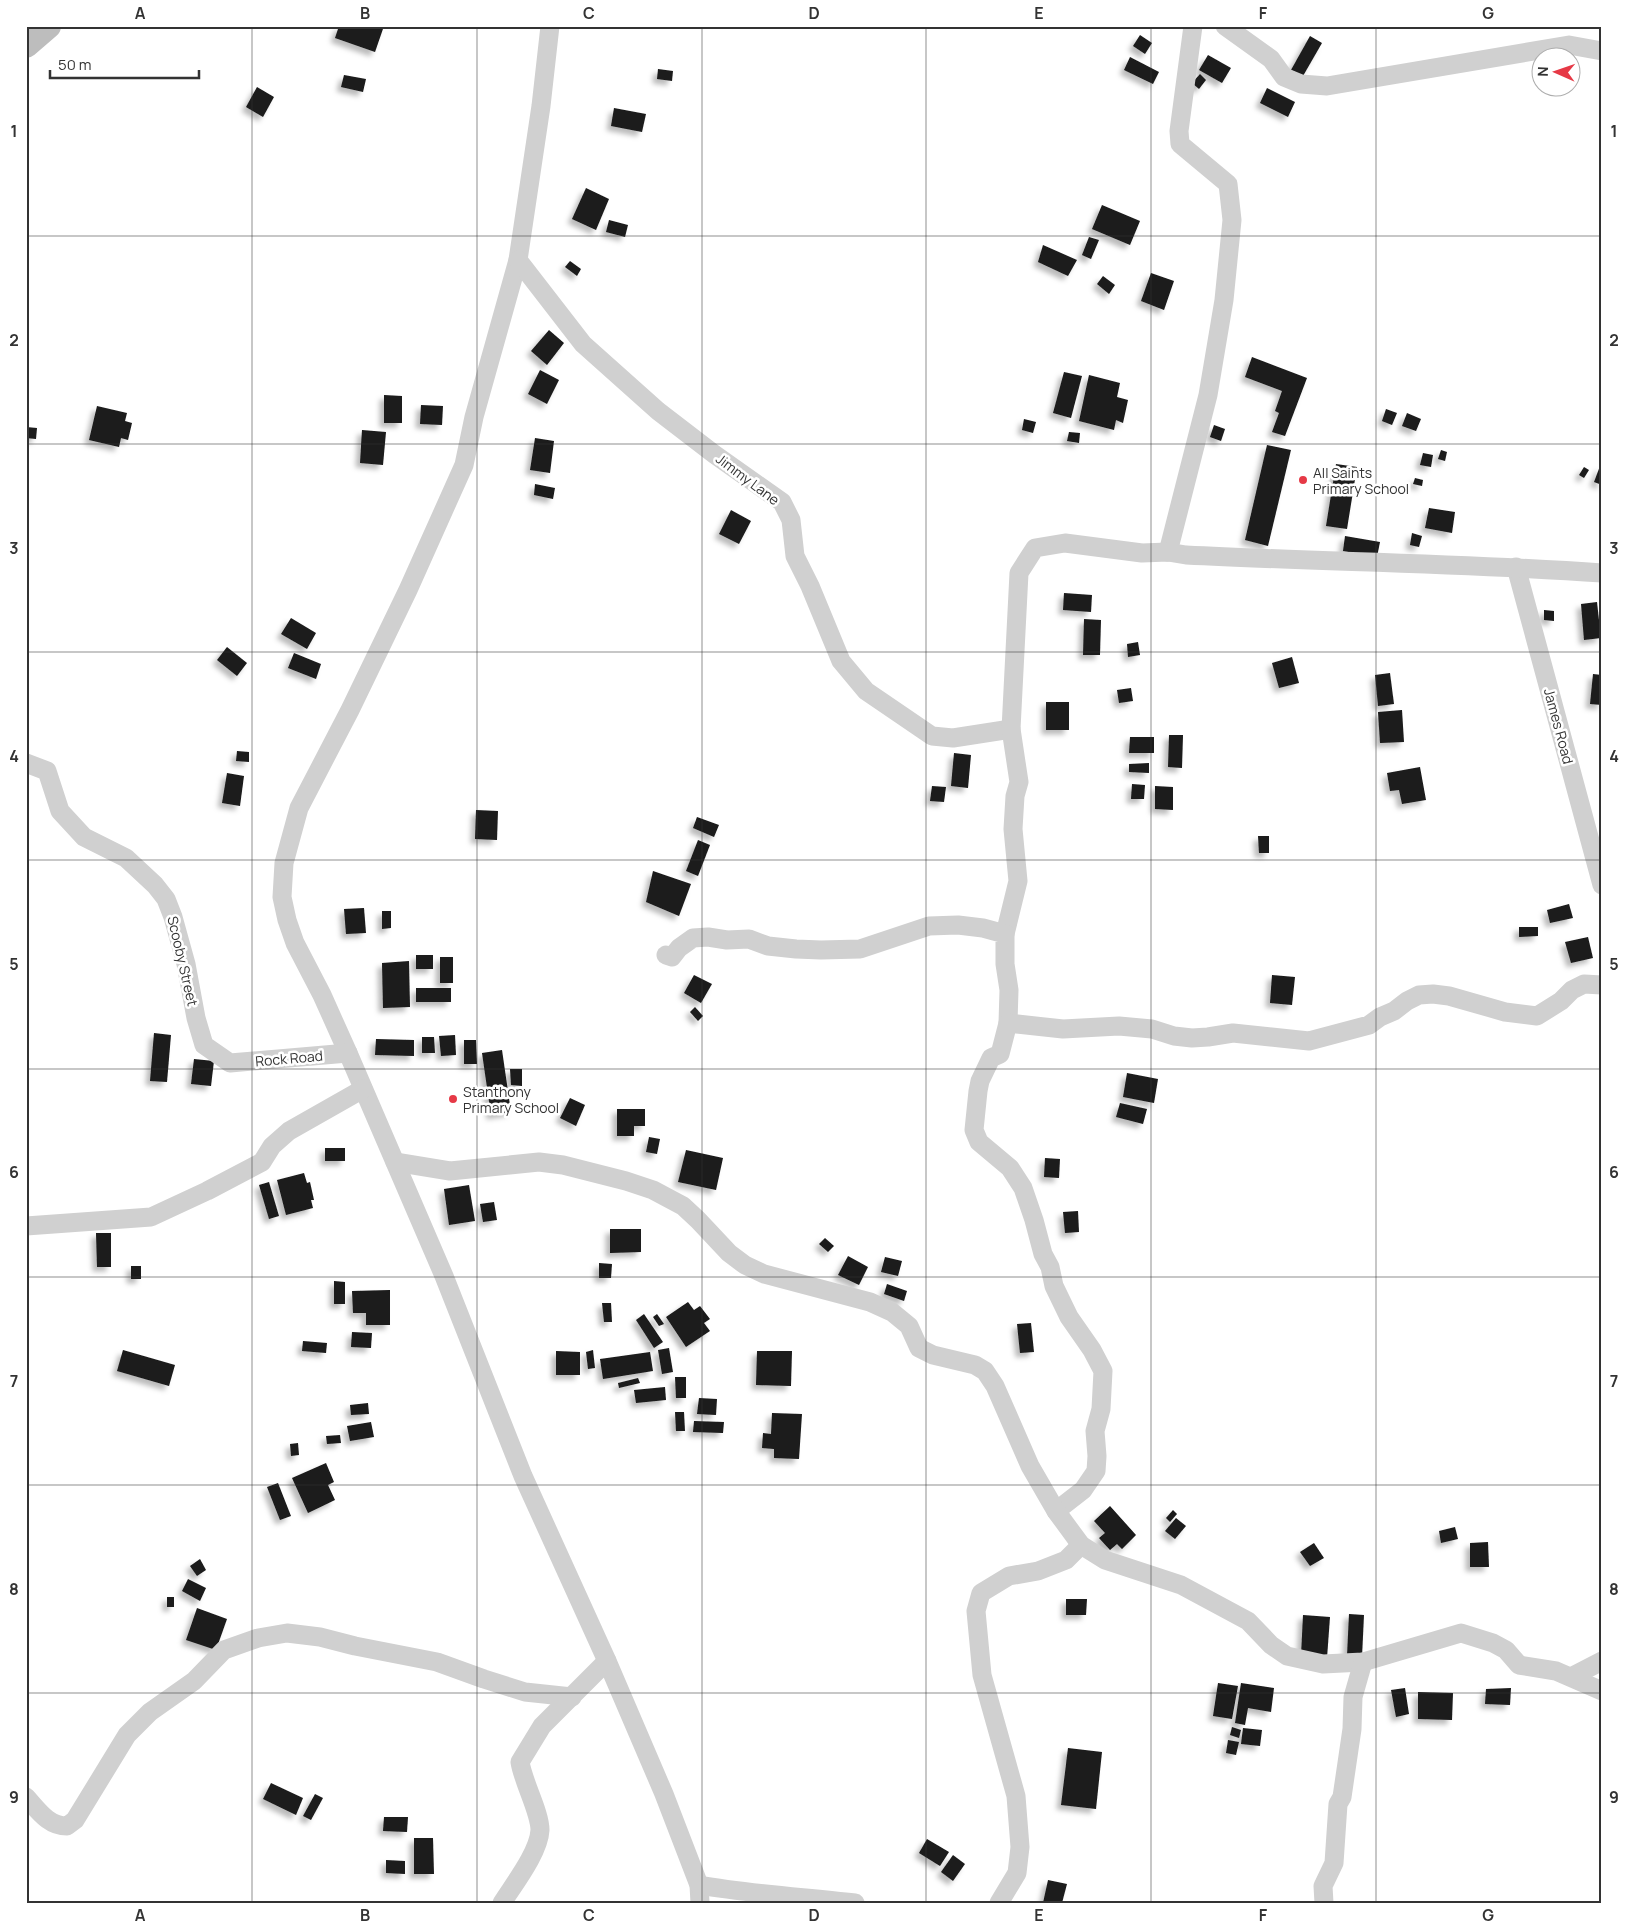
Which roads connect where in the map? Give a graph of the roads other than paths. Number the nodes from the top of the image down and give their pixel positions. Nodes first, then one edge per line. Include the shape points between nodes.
1 (48, 26) edge
2 (550, 26) edge
3 (1193, 26) edge
4 (1225, 26) edge
5 (26, 45) edge
6 (1602, 51) edge
7 (518, 260) junction
8 (1168, 552) junction
9 (1516, 567) junction
10 (1602, 572) edge
11 (1011, 729) junction
12 (26, 763) edge
13 (1602, 884) edge
14 (1005, 934) junction
15 (666, 955) dead end
16 (1602, 985) edge
17 (1008, 1023) junction
18 (348, 1053) junction
19 (230, 1062) joint
20 (363, 1089) junction
21 (395, 1162) junction
22 (26, 1226) edge
23 (1056, 1511) junction
24 (1081, 1545) junction
25 (607, 1660) junction
26 (1602, 1661) edge
27 (1363, 1662) junction
28 (1571, 1677) junction
29 (1602, 1691) edge
30 (572, 1697) junction
31 (26, 1797) edge
32 (699, 1894) edge
33 (502, 1903) edge
34 (855, 1903) edge
35 (999, 1903) edge
36 (1324, 1903) edge

1 - 5 street
2 - 7 street via 542,106
3 - 8 street via 1180,144 1228,184 1232,220 1224,300 1208,395
4 - 6 street via 1271,59 1284,78 1301,84 1326,86 1569,45
7 - 11 street, Jimmy Lane via 583,344 658,411 782,502 791,520 795,556 841,661 866,691 932,736 953,738
7 - 18 street via 474,417 464,465 400,607 299,808 284,863 282,897 286,920
8 - 9 street via 1361,563
8 - 11 street via 1065,543 1035,548 1019,573
9 - 10 street
9 - 13 street, James Road
11 - 14 street via 1019,782 1013,829 1018,881
12 - 19 street, Scooby Street via 47,771 60,811 84,837 126,858 166,899 174,917 204,1045
14 - 15 street via 958,925 929,926 860,949 821,950 796,950 749,939 727,940 708,936 693,938 672,957
14 - 17 street
16 - 17 street via 1584,984 1537,1016 1486,1008 1449,996 1419,995 1369,1025 1309,1041 1233,1032 1192,1038 1119,1026 1063,1028
17 - 23 street via 1000,1054 991,1058 980,1081 974,1130 978,1142 1010,1168 1022,1188 1054,1286 1103,1371 1102,1409 1096,1431 1096,1472 1083,1490
18 - 19 street, Rock Road
18 - 20 street
20 - 21 street
20 - 22 street via 289,1131 272,1146 262,1162 151,1217
21 - 23 street via 450,1171 539,1162 626,1181 653,1190 682,1206 745,1265 764,1274 870,1302 892,1312 909,1326 920,1348 985,1371 995,1386 1030,1466
21 - 25 street via 524,1476
23 - 24 street
24 - 27 street via 1105,1560 1181,1585 1232,1612 1248,1621 1287,1656 1323,1664
24 - 35 street via 1066,1560 1038,1571 1009,1576 981,1593 976,1611 982,1675 1016,1796 1020,1847 1017,1873
25 - 30 street
25 - 32 street via 664,1794
26 - 28 street
27 - 28 street via 1461,1633 1506,1650 1519,1665
27 - 36 street via 1353,1697 1352,1730 1342,1797 1338,1804 1334,1863 1323,1886
28 - 29 street
30 - 31 street via 525,1692 436,1662 320,1637 287,1634 258,1638 224,1650 194,1681 150,1712 127,1735 75,1820 67,1826 57,1826 48,1820
30 - 33 street via 542,1726 520,1762 540,1829 536,1847
32 - 34 street via 737,1891

